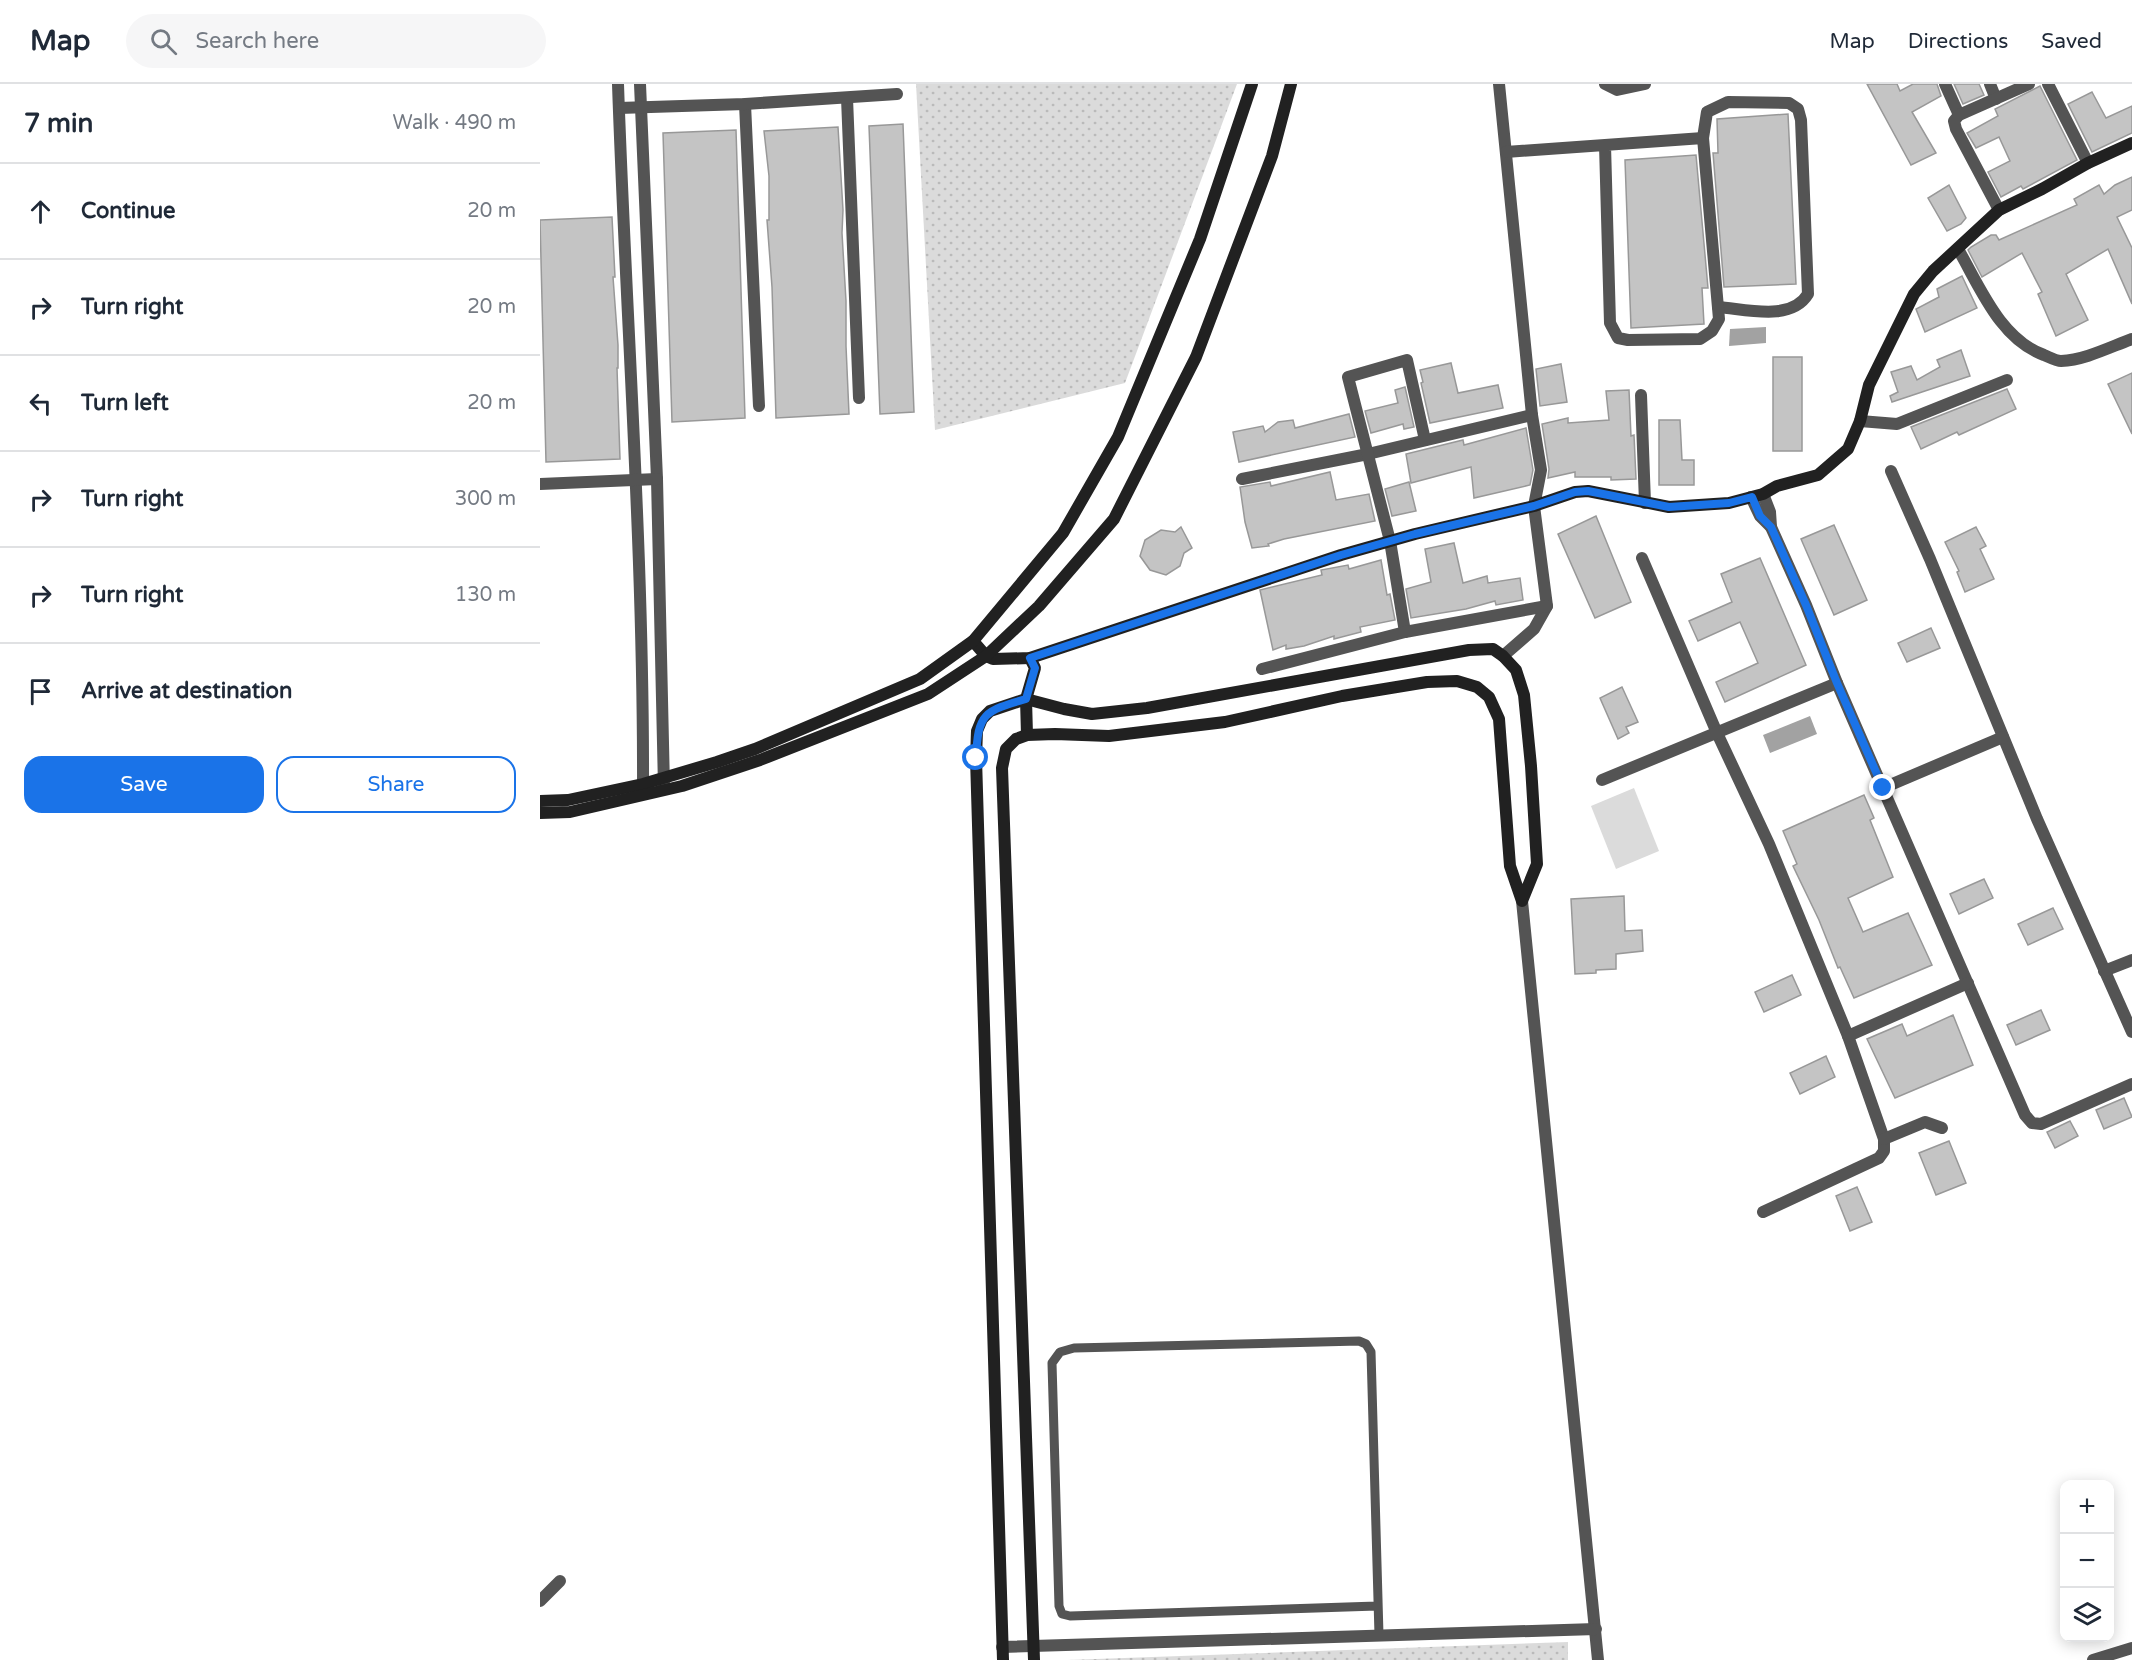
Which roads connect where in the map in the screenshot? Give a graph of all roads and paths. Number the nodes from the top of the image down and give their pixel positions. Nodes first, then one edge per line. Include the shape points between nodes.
1 (618, 84) edge
2 (640, 84) edge
3 (1252, 84) edge
4 (1291, 84) edge
5 (1499, 84) edge
6 (1605, 84) edge
7 (1645, 84) edge
8 (1945, 84) edge
9 (1990, 84) edge
10 (2029, 84) edge
11 (2048, 84) edge
12 (897, 94) dead end
13 (847, 98) junction
14 (1996, 99) junction
15 (745, 104) junction
16 (641, 106) junction
17 (619, 108) junction
18 (1959, 115) junction
19 (1703, 138) junction
20 (2132, 143) edge
21 (1605, 145) junction
22 (1506, 152) junction
23 (2088, 163) junction
24 (1999, 210) junction
25 (1958, 249) junction
26 (1718, 307) junction
27 (2132, 339) edge
28 (2007, 380) dead end
29 (1641, 395) dead end
30 (859, 398) dead end
31 (759, 406) dead end
32 (1532, 416) junction
33 (1860, 422) junction
34 (1425, 440) junction
35 (1368, 454) junction
36 (1891, 471) dead end
37 (657, 479) junction
38 (634, 480) junction
39 (1242, 480) dead end
40 (540, 484) edge
41 (1757, 496) junction
42 (1645, 503) junction
43 (1534, 506) junction
44 (1390, 541) junction
45 (1642, 558) dead end
46 (1547, 606) junction
47 (1405, 632) junction
48 (973, 641) junction
49 (986, 656) junction
50 (1503, 656) junction
51 (1030, 658) junction
52 (1262, 669) dead end
53 (1837, 683) junction
54 (1026, 699) junction
55 (1717, 733) junction
56 (1027, 735) junction
57 (2003, 737) junction
58 (1602, 780) dead end
59 (664, 784) junction
60 (1883, 788) junction
61 (643, 790) junction
62 (540, 801) edge
63 (540, 813) edge
64 (1522, 901) junction
65 (2132, 960) edge
66 (2104, 971) junction
67 (1968, 983) junction
68 (2132, 1032) edge
69 (1848, 1036) junction
70 (2132, 1084) edge
71 (1942, 1128) dead end
72 (1884, 1138) junction
73 (1763, 1212) dead end
74 (560, 1581) dead end
75 (540, 1601) edge
76 (1377, 1606) junction
77 (1596, 1629) junction
78 (1379, 1635) junction
79 (1033, 1644) junction
80 (1002, 1647) junction
81 (2132, 1648) edge
82 (1003, 1660) edge
83 (1034, 1660) edge
84 (1598, 1660) edge
85 (2093, 1660) edge

1 - 17 street
2 - 16 street
3 - 48 street via 1200,239 1118,437 1063,533
4 - 49 street via 1272,156 1196,357 1114,519 1039,606
5 - 22 street
6 - 7 street via 1617,90
8 - 18 street
9 - 14 street
10 - 14 street
11 - 23 street
12 - 13 street
13 - 15 street
13 - 30 street
14 - 18 street
15 - 16 street
15 - 31 street
16 - 17 street
16 - 37 street
17 - 38 street
18 - 24 street via 1954,121 1956,129
19 - 21 street
19 - 26 street
19 - 26 street via 1707,112 1728,102 1789,103 1798,109 1801,120 1808,294 1802,304 1782,312
20 - 23 street
21 - 22 street
21 - 26 street via 1610,323 1618,338 1700,339 1712,331 1719,319
22 - 32 street
23 - 24 street
24 - 25 street
25 - 27 street via 2003,325 2022,344 2040,354 2059,361
25 - 33 street via 1914,294 1869,385
28 - 33 street via 1897,424
29 - 42 street
32 - 34 street
32 - 43 street via 1541,470
33 - 41 street via 1848,449 1818,475
34 - 35 street
34 - 35 street via 1407,360 1348,377
35 - 39 street
35 - 44 street
36 - 57 street
37 - 38 street
37 - 59 street
38 - 40 street
38 - 61 street
41 - 42 street via 1729,503 1669,507
41 - 53 street via 1760,516 1771,527
42 - 43 street via 1588,491
43 - 44 street
43 - 46 street
44 - 47 street
44 - 51 street
45 - 55 street
46 - 47 street
46 - 50 street via 1534,629
47 - 52 street
48 - 49 street
48 - 59 street via 920,679
49 - 51 street
49 - 59 street via 928,694 760,760
50 - 54 street via 1493,649 1469,650 1147,708 1092,714
50 - 64 street via 1516,670 1524,694 1531,766 1537,864
51 - 54 street via 1035,668
53 - 55 street
53 - 60 street
54 - 56 street
54 - 80 street via 990,711 982,719 977,731 976,758
55 - 58 street
55 - 69 street via 1769,844
56 - 64 street via 1109,736 1225,722 1427,682 1457,681 1477,687 1489,698 1499,719 1510,866
56 - 79 street via 1006,749 1002,768
57 - 60 street
57 - 66 street
59 - 61 street
60 - 67 street
61 - 62 street
61 - 63 street via 570,812
64 - 77 street
65 - 66 street
66 - 68 street
67 - 69 street
67 - 70 street via 2025,1115 2032,1122 2041,1124
69 - 72 street
71 - 72 street via 1925,1122
72 - 73 street via 1879,1158
74 - 75 street
76 - 76 lane via 1371,1352 1366,1344 1359,1341 1074,1348 1060,1353 1052,1363 1062,1614
76 - 78 lane
77 - 78 street
77 - 84 street
78 - 79 street
79 - 80 street
79 - 83 street
80 - 82 street
81 - 85 street

